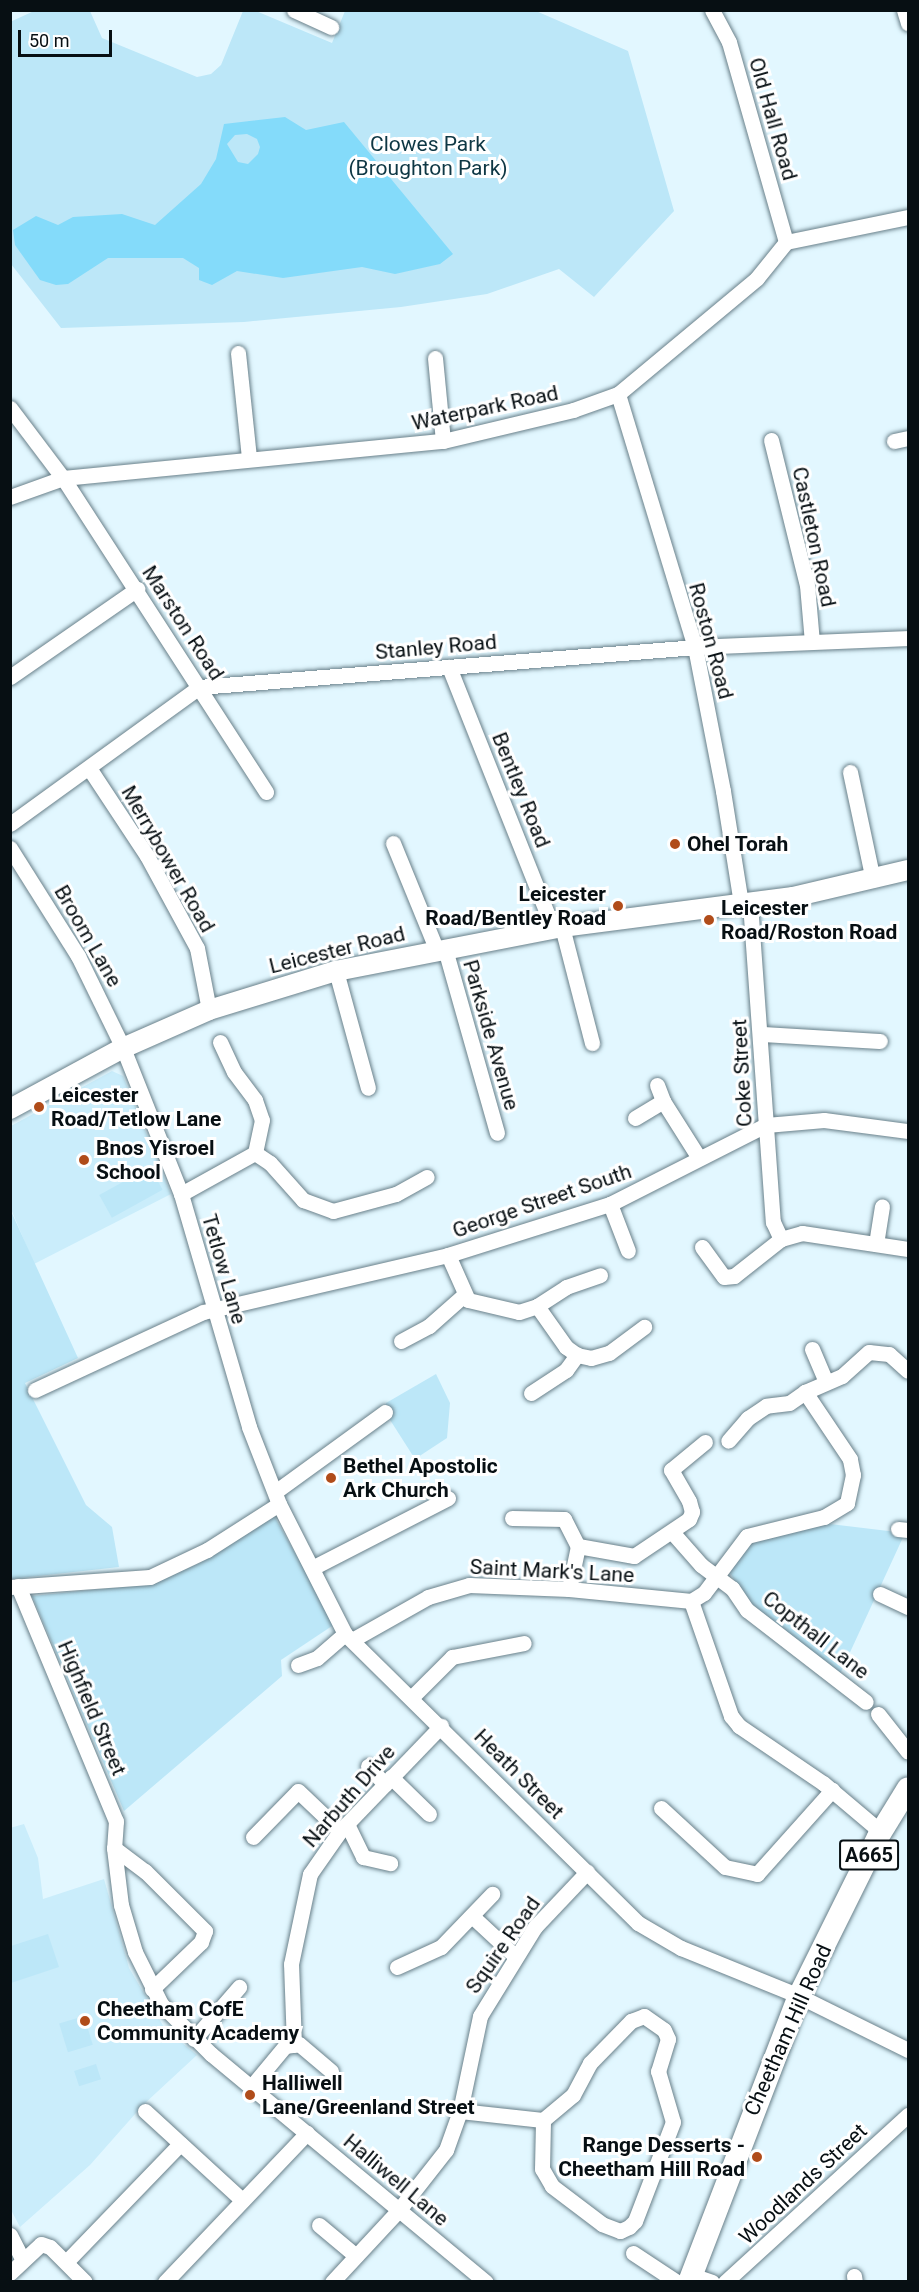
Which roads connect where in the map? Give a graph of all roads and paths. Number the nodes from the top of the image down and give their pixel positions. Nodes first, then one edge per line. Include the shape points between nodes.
1 (294, 10) edge
2 (712, 10) edge
3 (904, 10) edge
4 (909, 23) edge
5 (331, 27) dead end
6 (909, 217) edge
7 (786, 242) junction
8 (238, 353) dead end
9 (435, 357) dead end
10 (618, 394) junction
11 (10, 408) edge
12 (771, 440) dead end
13 (442, 441) junction
14 (249, 457) junction
15 (63, 478) junction
16 (10, 497) edge
17 (136, 589) junction
18 (909, 638) edge
19 (812, 642) junction
20 (695, 647) junction
21 (449, 667) junction
22 (10, 677) edge
23 (200, 687) junction
24 (89, 768) junction
25 (850, 772) dead end
26 (266, 792) dead end
27 (10, 824) edge
28 (393, 843) dead end
29 (10, 848) edge
30 (909, 870) edge
31 (873, 880) junction
32 (745, 903) junction
33 (558, 928) junction
34 (441, 950) junction
35 (336, 971) junction
36 (209, 1010) junction
37 (762, 1034) junction
38 (880, 1041) dead end
39 (220, 1042) dead end
40 (592, 1043) dead end
41 (123, 1048) junction
42 (657, 1085) dead end
43 (368, 1088) dead end
44 (663, 1101) junction
45 (10, 1109) edge
46 (635, 1118) dead end
47 (766, 1125) junction
48 (909, 1131) edge
49 (497, 1133) dead end
50 (255, 1153) junction
51 (699, 1158) junction
52 (428, 1177) dead end
53 (181, 1194) junction
54 (610, 1204) junction
55 (882, 1206) dead end
56 (781, 1239) junction
57 (876, 1244) junction
58 (702, 1247) dead end
59 (909, 1249) edge
60 (628, 1251) dead end
61 (448, 1255) junction
62 (600, 1275) dead end
63 (463, 1296) junction
64 (537, 1306) junction
65 (214, 1309) junction
66 (644, 1328) dead end
67 (401, 1341) dead end
68 (812, 1348) dead end
69 (577, 1355) junction
70 (909, 1371) edge
71 (826, 1382) junction
72 (35, 1390) dead end
73 (805, 1392) junction
74 (531, 1393) dead end
75 (385, 1412) dead end
76 (728, 1441) dead end
77 (705, 1442) dead end
78 (277, 1498) junction
79 (448, 1498) dead end
80 (512, 1518) dead end
81 (672, 1532) junction
82 (578, 1546) junction
83 (312, 1568) junction
84 (716, 1575) junction
85 (14, 1587) edge
86 (569, 1589) junction
87 (880, 1594) dead end
88 (691, 1601) junction
89 (909, 1607) edge
90 (348, 1637) junction
91 (524, 1643) dead end
92 (298, 1665) dead end
93 (412, 1697) junction
94 (866, 1702) dead end
95 (878, 1714) dead end
96 (441, 1726) junction
97 (909, 1752) edge
98 (368, 1766) dead end
99 (388, 1780) junction
100 (909, 1788) edge
101 (832, 1790) junction
102 (661, 1808) dead end
103 (429, 1814) dead end
104 (343, 1827) junction
105 (881, 1832) junction
106 (253, 1838) dead end
107 (114, 1848) junction
108 (390, 1863) dead end
109 (587, 1872) junction
110 (492, 1894) dead end
111 (472, 1917) junction
112 (515, 1956) junction
113 (397, 1967) dead end
114 (239, 1987) dead end
115 (152, 1989) junction
116 (799, 1996) junction
117 (194, 2039) junction
118 (294, 2045) junction
119 (909, 2050) edge
120 (331, 2071) dead end
121 (251, 2087) junction
122 (460, 2110) junction
123 (145, 2111) dead end
124 (909, 2115) edge
125 (543, 2120) junction
126 (307, 2133) junction
127 (180, 2144) junction
128 (242, 2200) junction
129 (398, 2211) junction
130 (319, 2224) dead end
131 (10, 2235) edge
132 (633, 2253) dead end
133 (356, 2256) junction
134 (23, 2260) junction
135 (67, 2261) junction
136 (10, 2273) edge
137 (686, 2280) edge
138 (85, 2282) edge
139 (165, 2282) edge
140 (332, 2282) edge
141 (486, 2282) edge
142 (712, 2282) edge
143 (725, 2282) edge

1 - 5 street
2 - 7 street, Old Hall Road via 729,42
3 - 4 street
6 - 7 street
7 - 10 street, Waterpark Road via 757,278
8 - 14 street
9 - 13 street
10 - 13 street, Waterpark Road via 573,410
10 - 20 street, Roston Road
11 - 15 street, Marston Road
12 - 19 street, Castleton Road via 807,585
13 - 14 street, Waterpark Road via 360,452
14 - 15 street, Waterpark Road
15 - 16 street, Waterpark Road
15 - 17 street, Marston Road
17 - 22 street
17 - 23 street, Marston Road
18 - 19 street, Stanley Road
19 - 20 street, Stanley Road
20 - 21 street, Stanley Road
20 - 32 street, Roston Road
21 - 23 street, Stanley Road
21 - 33 street, Bentley Road
23 - 24 street
23 - 26 street, Marston Road
24 - 27 street
24 - 36 street, Merrybower Road via 147,856 197,948
25 - 31 street
28 - 34 street, Parkside Avenue
29 - 41 street, Broom Lane via 78,956
30 - 31 main road, Leicester Road
31 - 32 main road, Leicester Road
32 - 33 main road, Leicester Road
32 - 37 street, Coke Street
33 - 34 main road, Leicester Road
33 - 40 street, Bentley Road
34 - 35 main road, Leicester Road
34 - 49 street, Parkside Avenue
35 - 36 main road, Leicester Road
35 - 43 street
36 - 41 main road, Leicester Road
37 - 38 street
37 - 47 street, Coke Street
39 - 50 street via 234,1072 255,1100 262,1120
41 - 45 main road, Leicester Road
41 - 53 street, Tetlow Lane
42 - 44 street
44 - 46 street
44 - 51 street
47 - 48 street, George Street South via 824,1120
47 - 51 street, George Street South
47 - 56 street, Coke Street via 773,1222
50 - 52 street via 270,1163 303,1200 333,1211 396,1194
50 - 53 street
51 - 54 street, George Street South
53 - 65 street, Tetlow Lane
54 - 60 street
54 - 61 street, George Street South
55 - 57 street
56 - 57 street via 802,1233
56 - 58 street via 734,1276 724,1277
57 - 59 street
61 - 63 street
61 - 65 street, George Street South
62 - 64 street via 566,1287
63 - 64 street via 475,1303 519,1312
63 - 67 street via 429,1326
64 - 69 street via 566,1347
65 - 72 street, George Street South
65 - 78 street, Tetlow Lane via 249,1427
66 - 69 street via 609,1353 591,1358
68 - 71 street
69 - 74 street via 566,1370
70 - 71 street via 889,1354 876,1351 865,1354 842,1376
71 - 73 street
73 - 76 street via 789,1403 766,1406 748,1418
73 - 84 street via 852,1466 847,1503 824,1517 754,1532 739,1544
75 - 78 street
77 - 81 street via 671,1470 692,1512
78 - 83 street, Heath Street
78 - 85 street via 207,1550 150,1577
79 - 83 street
80 - 82 street via 566,1513
81 - 82 street via 634,1557
81 - 84 street, Copthall Lane
82 - 86 street
83 - 90 street, Heath Street
84 - 88 street via 704,1593
84 - 94 street, Copthall Lane via 732,1588 747,1610
85 - 107 street, Highfield Street via 116,1821
86 - 88 street, Saint Mark's Lane
86 - 90 street, Saint Mark's Lane via 469,1585 428,1596
87 - 89 street
88 - 101 street via 731,1716 755,1738
90 - 92 street, Saint Mark's Lane via 317,1658
90 - 93 street, Heath Street
91 - 93 street via 452,1657
93 - 96 street, Heath Street
95 - 97 street
96 - 99 street, Narbuth Drive
96 - 109 street, Heath Street
98 - 99 street
99 - 103 street
99 - 104 street, Narbuth Drive
100 - 105 highway, Cheetham Hill Road / A665
101 - 102 street via 757,1874 725,1867
101 - 105 street
104 - 106 street via 298,1791
104 - 108 street via 363,1857
104 - 118 street, Narbuth Drive via 310,1874 291,1964
105 - 116 highway, Cheetham Hill Road / A665
107 - 115 street, Halliwell Lane via 121,1905
107 - 115 street via 145,1871 205,1931 201,1942
109 - 112 street, Squire Road via 542,1918
109 - 116 street, Heath Street via 656,1936
110 - 111 street
111 - 112 street
111 - 113 street via 441,1947
112 - 122 street, Squire Road via 480,2016
114 - 117 street
115 - 117 street, Halliwell Lane
116 - 119 street, Heath Street
116 - 137 highway, Cheetham Hill Road / A665
117 - 121 street, Halliwell Lane
118 - 120 street via 299,2044
118 - 121 street via 285,2046
121 - 126 street, Halliwell Lane
122 - 125 street
122 - 129 street, Squire Road via 447,2150
123 - 127 street
124 - 143 street, Woodlands Street
125 - 125 street via 573,2095 590,2063 631,2021 644,2016 664,2030 668,2038 658,2071 673,2122 635,2221 629,2227 620,2231 603,2224 552,2186 542,2169
126 - 128 street
126 - 129 street, Halliwell Lane
127 - 128 street
127 - 135 street
128 - 139 street
129 - 133 street, Squire Road
129 - 141 street, Halliwell Lane
130 - 133 street
131 - 134 street
132 - 137 street
133 - 140 street, Squire Road
134 - 135 street via 41,2244
134 - 136 street
135 - 138 street
137 - 142 street

